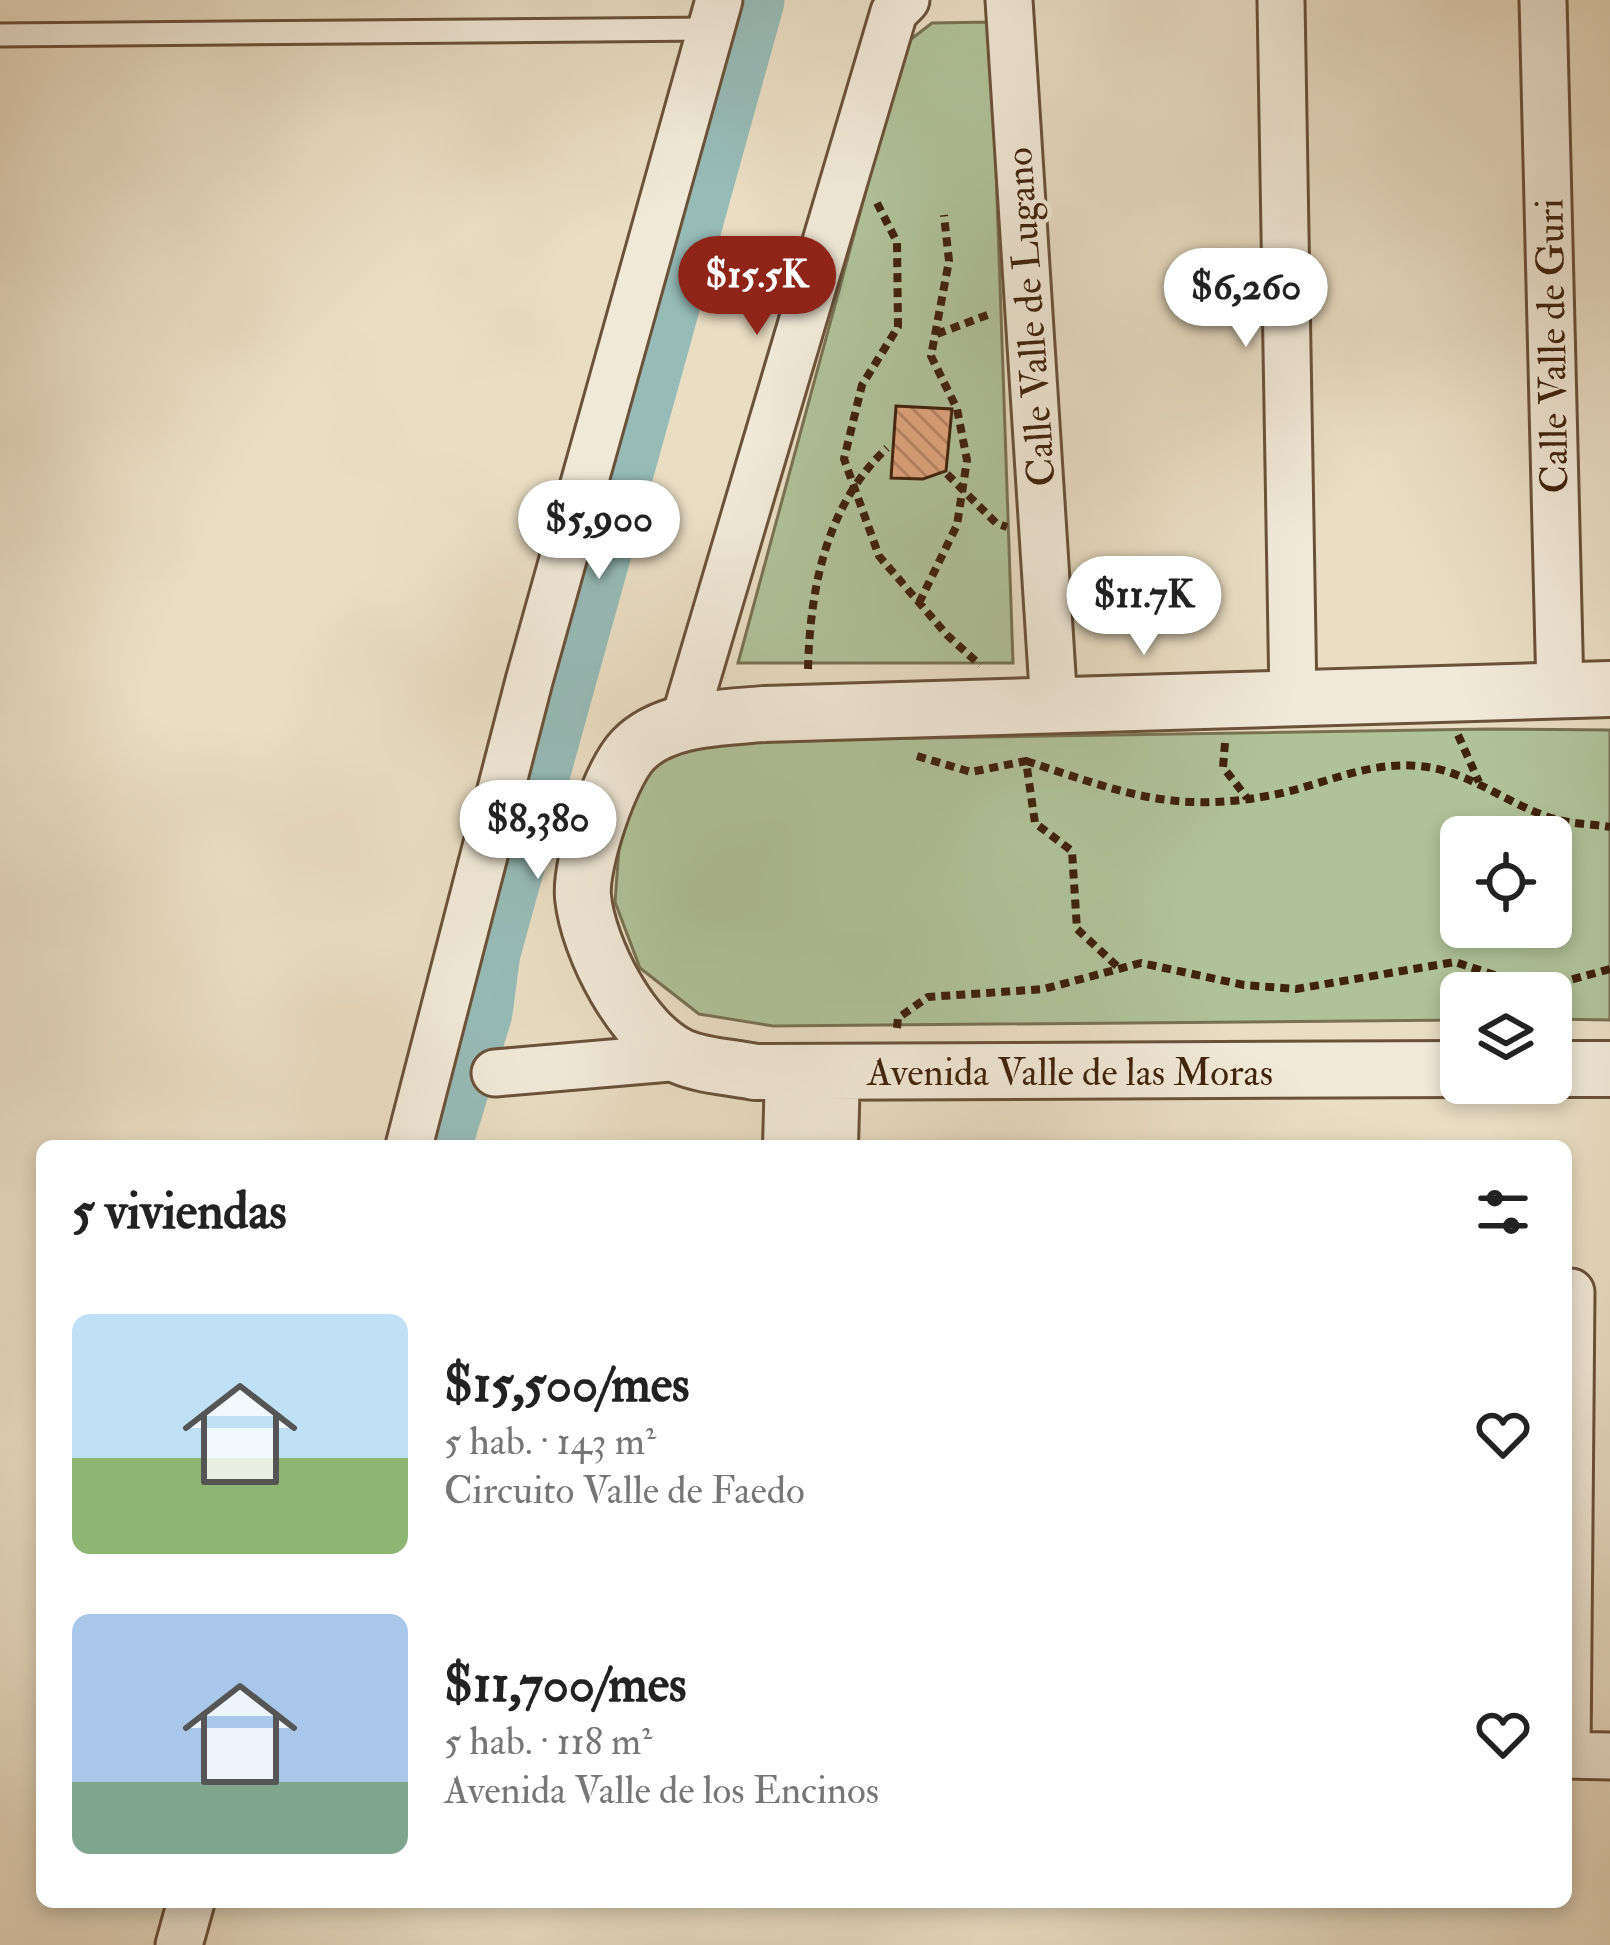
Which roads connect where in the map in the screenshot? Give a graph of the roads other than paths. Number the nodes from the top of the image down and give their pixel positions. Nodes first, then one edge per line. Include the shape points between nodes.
1 (906, 0) edge
2 (1009, 0) edge
3 (1282, 0) edge
4 (1543, 0) edge
5 (715, 14) edge
6 (0, 35) edge
7 (1585, 690) edge
8 (1292, 698) junction
9 (1040, 706) junction
10 (684, 721) junction
11 (681, 1057) junction
12 (1440, 1069) edge
13 (1572, 1069) edge
14 (1610, 1069) edge
15 (813, 1072) junction
16 (494, 1073) dead end
17 (411, 1140) edge
18 (793, 1140) edge
19 (829, 1140) edge
20 (1582, 1293) edge
21 (1572, 1601) edge
22 (1572, 1755) edge
23 (1610, 1756) edge
24 (189, 1908) edge
25 (179, 1945) edge

1 - 10 street via 894,12
2 - 9 street, Calle Valle de Lugano via 1043,538
3 - 8 street
4 - 7 street, Calle Valle de Guri
5 - 6 lane
5 - 17 street
7 - 8 street
8 - 9 street
9 - 10 street
10 - 11 street via 634,748 604,796 582,891 590,941 622,998
11 - 15 street, Avenida Valle de las Moras via 755,1072
11 - 16 street, Avenida Valle de las Moras
12 - 15 street, Avenida Valle de las Moras
13 - 14 street
15 - 18 street
15 - 19 street
20 - 21 street
22 - 23 street
24 - 25 street

